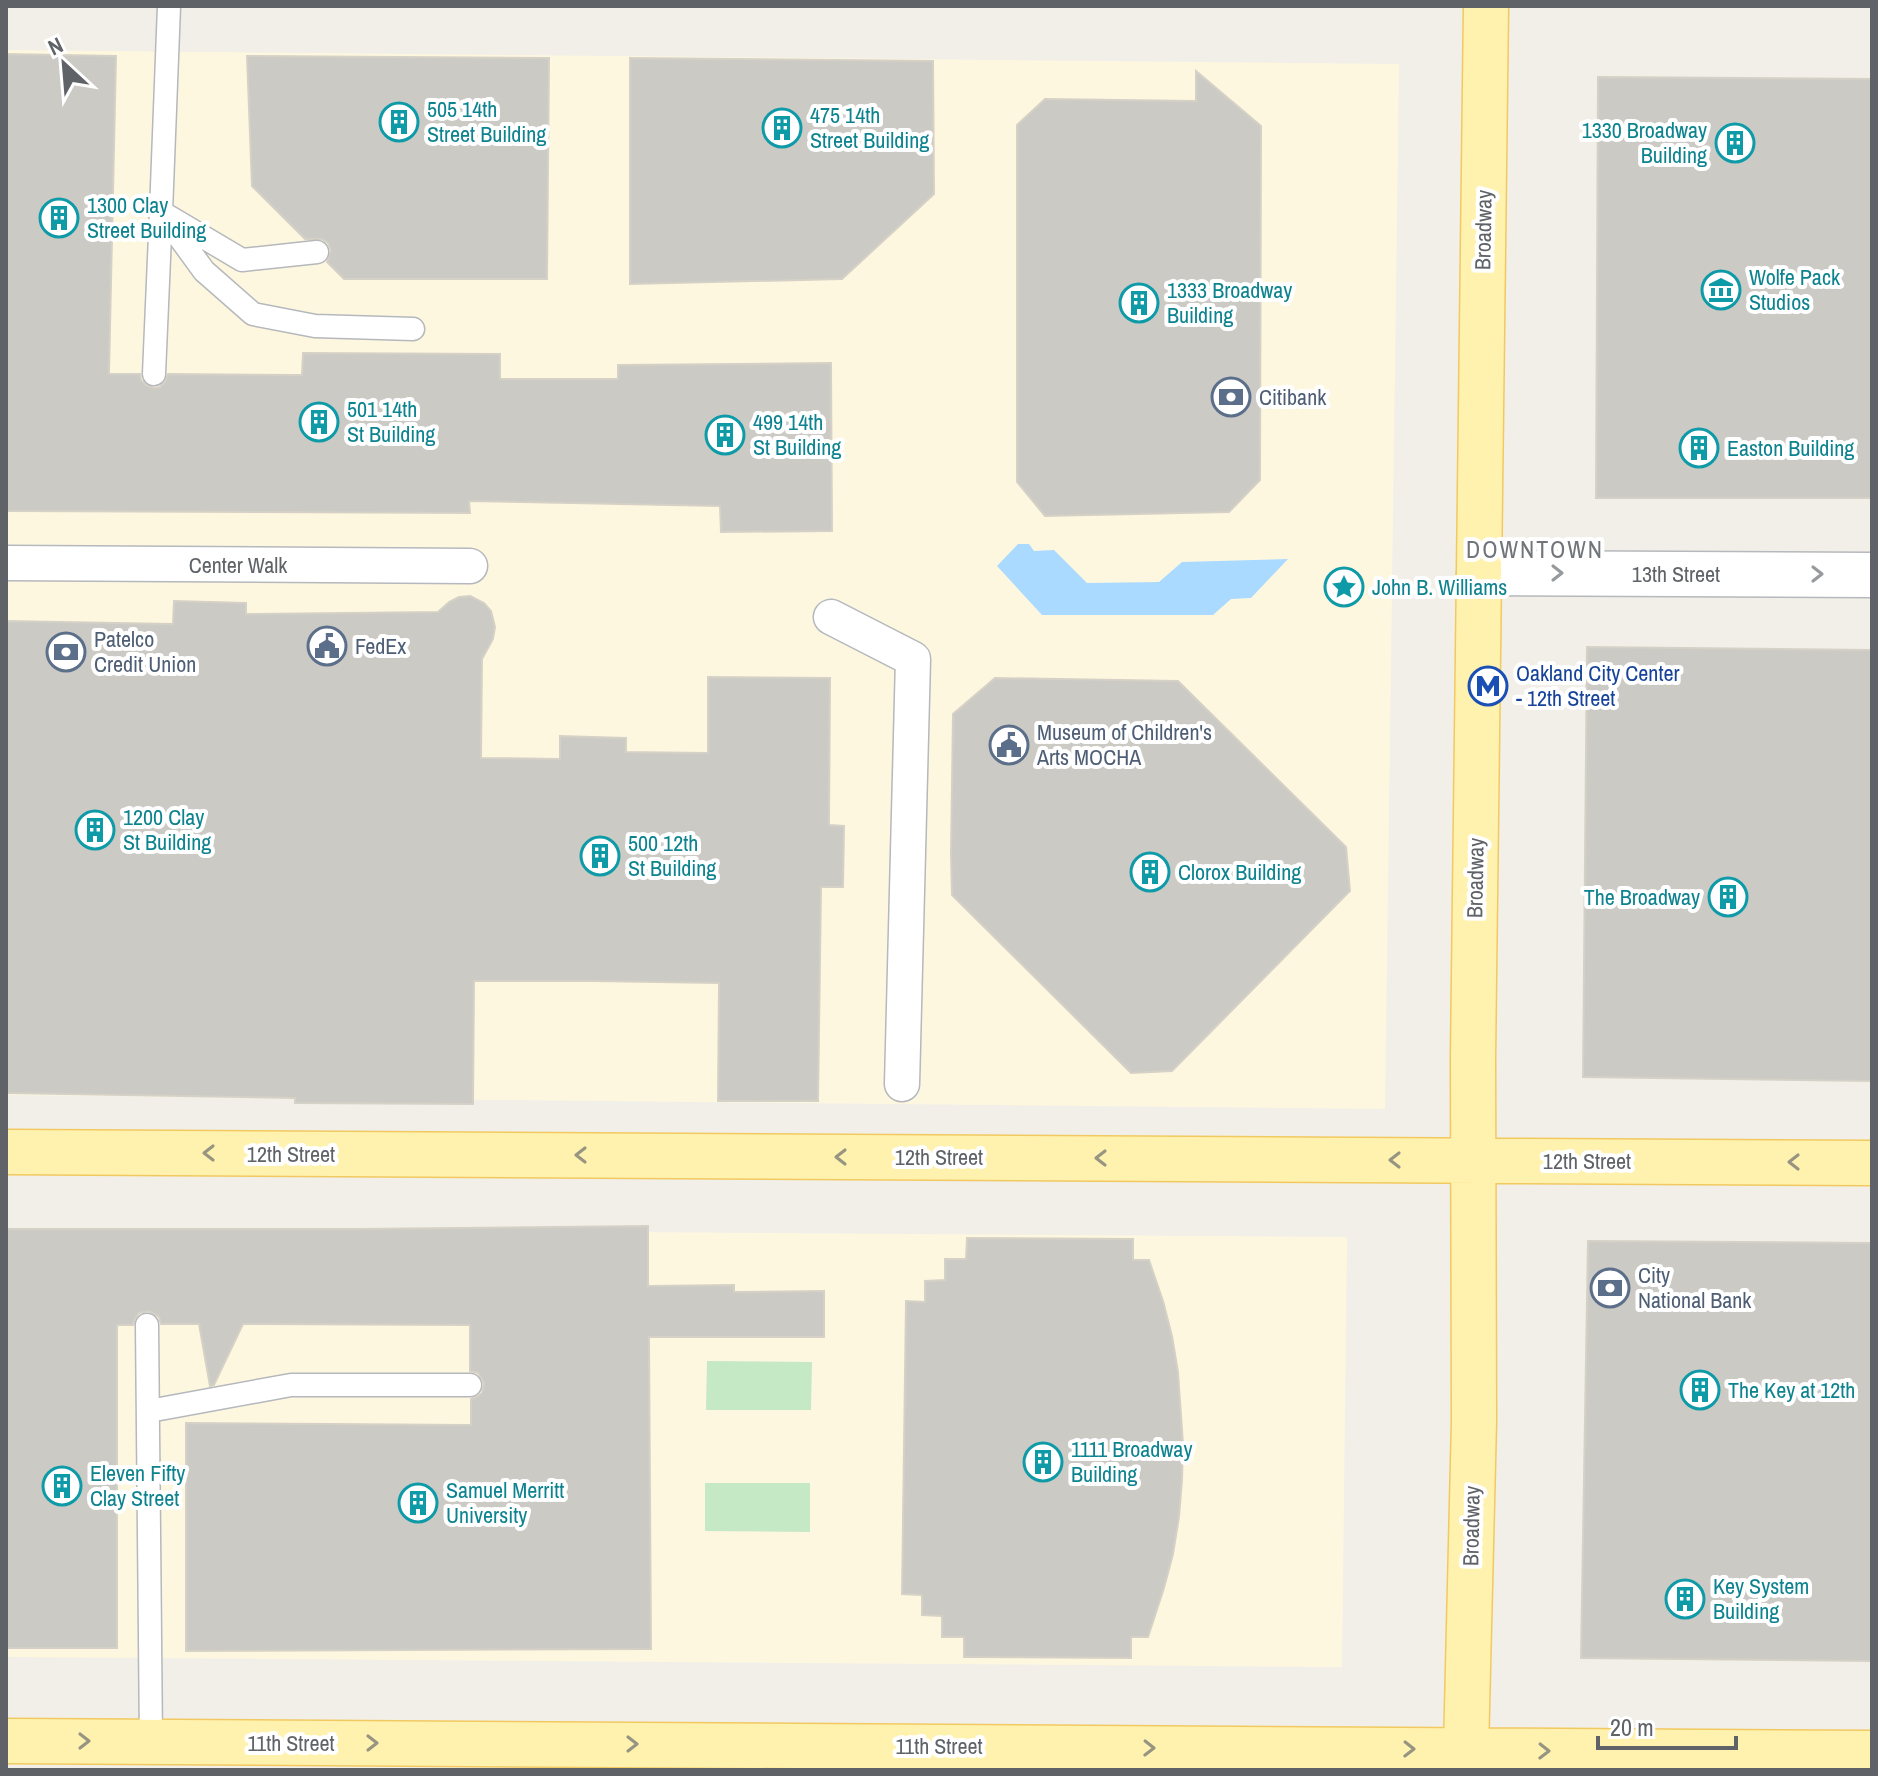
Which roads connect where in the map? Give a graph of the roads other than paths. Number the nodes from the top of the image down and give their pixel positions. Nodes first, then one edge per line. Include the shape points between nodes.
1 (169, 6) edge
2 (1486, 6) edge
3 (161, 212) junction
4 (317, 252) dead end
5 (413, 329) dead end
6 (154, 374) dead end
7 (6, 563) edge
8 (470, 566) dead end
9 (1479, 573) junction
10 (1872, 575) edge
11 (831, 617) dead end
12 (902, 1084) dead end
13 (6, 1152) edge
14 (1473, 1160) junction
15 (1872, 1163) edge
16 (147, 1325) dead end
17 (470, 1385) dead end
18 (149, 1411) junction
19 (6, 1741) edge
20 (151, 1742) junction
21 (1872, 1753) edge
22 (1082, 1759) edge
23 (1467, 1763) edge

1 - 3 lane
2 - 9 main road, Broadway
3 - 4 lane via 242,260
3 - 5 lane via 204,271 253,314 315,326
3 - 6 lane
7 - 8 street, Center Walk
9 -> 10 street, 13th Street
9 - 14 main road, Broadway
11 - 12 street via 913,659
14 -> 13 main road, 12th Street
15 -> 14 main road, 12th Street
14 - 23 main road, Broadway
16 - 18 lane
17 - 18 lane via 291,1385
18 - 20 lane
19 -> 20 main road, 11th Street
20 -> 22 main road, 11th Street
23 -> 21 main road, 11th Street
22 -> 23 main road, 11th Street

